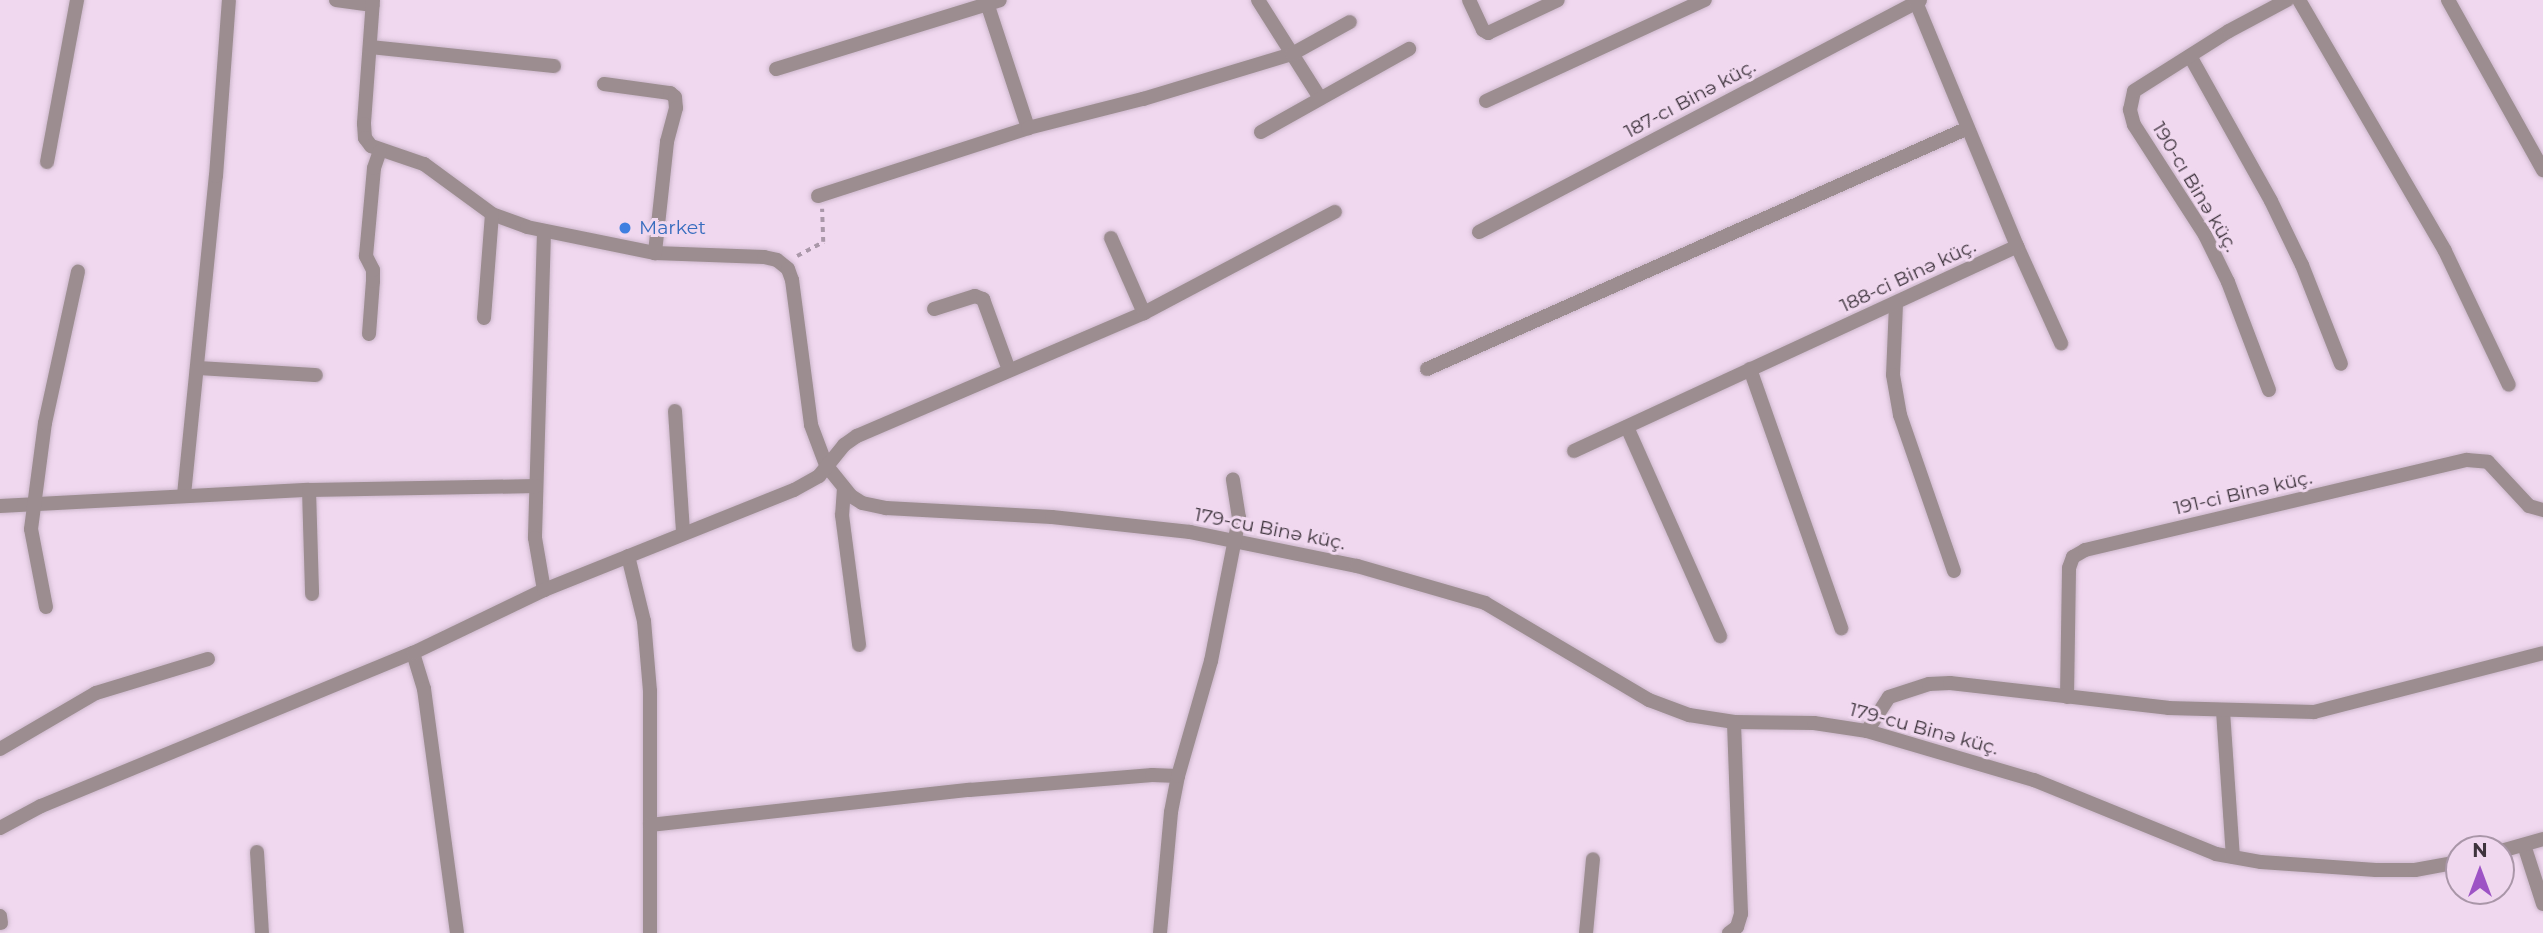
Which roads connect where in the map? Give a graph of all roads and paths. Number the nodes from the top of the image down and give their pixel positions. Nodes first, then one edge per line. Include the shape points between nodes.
1 (77, 0) edge
2 (229, 0) edge
3 (337, 0) edge
4 (1258, 0) edge
5 (1469, 0) edge
6 (1558, 0) edge
7 (1705, 0) edge
8 (2287, 0) edge
9 (2299, 0) edge
10 (2448, 0) edge
11 (991, 1) edge
12 (1918, 1) edge
13 (373, 2) edge
14 (1350, 22) dead end
15 (370, 47) junction
16 (1409, 49) dead end
17 (1292, 54) junction
18 (2190, 56) junction
19 (554, 66) dead end
20 (776, 69) dead end
21 (604, 84) dead end
22 (1320, 98) junction
23 (1486, 101) dead end
24 (1028, 128) junction
25 (1968, 128) junction
26 (1261, 132) dead end
27 (380, 151) junction
28 (47, 162) dead end
29 (2543, 170) edge
30 (818, 196) joint
31 (1335, 212) dead end
32 (492, 214) junction
33 (544, 232) junction
34 (1479, 232) dead end
35 (1111, 238) dead end
36 (2017, 246) junction
37 (655, 253) junction
38 (788, 269) junction
39 (78, 272) dead end
40 (1896, 304) junction
41 (934, 309) dead end
42 (1144, 313) junction
43 (484, 318) dead end
44 (369, 334) dead end
45 (2061, 343) dead end
46 (2341, 364) dead end
47 (197, 368) junction
48 (1427, 369) dead end
49 (1750, 369) junction
50 (1009, 370) junction
51 (316, 375) dead end
52 (2509, 385) dead end
53 (2269, 390) dead end
54 (675, 411) dead end
55 (1627, 426) junction
56 (1574, 451) dead end
57 (826, 465) junction
58 (1233, 479) dead end
59 (536, 486) junction
60 (844, 488) junction
61 (309, 490) junction
62 (184, 495) junction
63 (34, 504) junction
64 (0, 506) edge
65 (2543, 510) edge
66 (683, 533) junction
67 (1234, 540) junction
68 (628, 556) junction
69 (1954, 571) dead end
70 (544, 590) junction
71 (312, 594) dead end
72 (46, 607) dead end
73 (1841, 628) dead end
74 (1720, 636) dead end
75 (859, 645) dead end
76 (413, 653) junction
77 (2543, 653) edge
78 (208, 659) dead end
79 (2067, 697) junction
80 (2223, 711) junction
81 (1734, 722) junction
82 (1867, 731) junction
83 (0, 749) edge
84 (1178, 775) junction
85 (650, 825) junction
86 (0, 828) edge
87 (2543, 839) edge
88 (2524, 845) junction
89 (2515, 847) edge
90 (257, 852) dead end
91 (2233, 857) junction
92 (1593, 859) dead end
93 (2445, 865) edge
94 (2543, 904) edge
95 (262, 933) edge
96 (457, 933) edge
97 (650, 933) edge
98 (1160, 933) edge
99 (1586, 933) edge
100 (1729, 933) edge

1 - 28 street
2 - 47 street
3 - 13 street
4 - 17 street
5 - 6 street via 1488,33
7 - 23 street
8 - 18 street, 190-cı Binə küç.
9 - 52 street via 2445,251
10 - 29 street
11 - 20 street
11 - 24 street
12 - 25 street
12 - 34 street, 187-cı Binə küç.
13 - 15 street
14 - 17 street
15 - 19 street
15 - 27 street via 365,138
16 - 22 street
17 - 22 street
17 - 24 street
18 - 46 street via 2271,201
18 - 53 street, 190-cı Binə küç. via 2134,91 2130,110 2134,125 2205,235
21 - 37 street via 676,97
22 - 26 street
24 - 30 street
25 - 36 street
25 - 48 street
27 - 32 street via 424,164
27 - 44 street via 374,168 366,256 373,281
30 - 38 path via 823,242 800,253
31 - 42 street
32 - 33 street
32 - 43 street
33 - 37 street
33 - 59 street
35 - 42 street
36 - 40 street, 188-ci Binə küç.
36 - 45 street
37 - 38 street via 764,257 778,260
38 - 57 street, 179-cu Binə küç. via 811,425
39 - 63 street via 45,423
40 - 49 street, 188-ci Binə küç.
40 - 69 street via 1893,356 1898,404
41 - 50 street via 975,296 983,299
42 - 50 street
47 - 51 street
47 - 62 street
49 - 55 street, 188-ci Binə küç.
49 - 73 street
50 - 57 street via 857,436
54 - 66 street
55 - 56 street, 188-ci Binə küç.
55 - 74 street
57 - 60 street, 179-cu Binə küç.
57 - 66 street via 819,476 794,490
58 - 67 street via 1239,518
59 - 61 street
59 - 70 street via 536,538
60 - 67 street, 179-cu Binə küç. via 862,503 886,508 1052,517
60 - 75 street via 842,515
61 - 62 street
61 - 71 street
62 - 63 street
63 - 64 street
63 - 72 street via 31,529
65 - 79 street, 191-ci Binə küç. via 2529,506 2488,462 2467,460 2085,550 2073,557 2069,568
66 - 68 street
67 - 81 street, 179-cu Binə küç. via 1466,595 1658,704 1689,715
67 - 84 street via 1211,662
68 - 70 street
68 - 85 street via 644,621 650,691
70 - 76 street
76 - 86 street via 41,806
76 - 96 street via 424,689
77 - 80 street via 2314,712
78 - 83 street via 96,693
79 - 80 street
79 - 82 street via 1929,684 1889,697
80 - 91 street
81 - 82 street, 179-cu Binə küç. via 1814,723
81 - 100 street via 1741,914 1737,927
82 - 91 street, 179-cu Binə küç. via 2034,780 2188,845
84 - 85 street via 982,789
84 - 98 street
85 - 97 street
87 - 88 street
88 - 89 street
88 - 94 street
90 - 95 street
91 - 93 street, 179-cu Binə küç. via 2376,870
92 - 99 street

